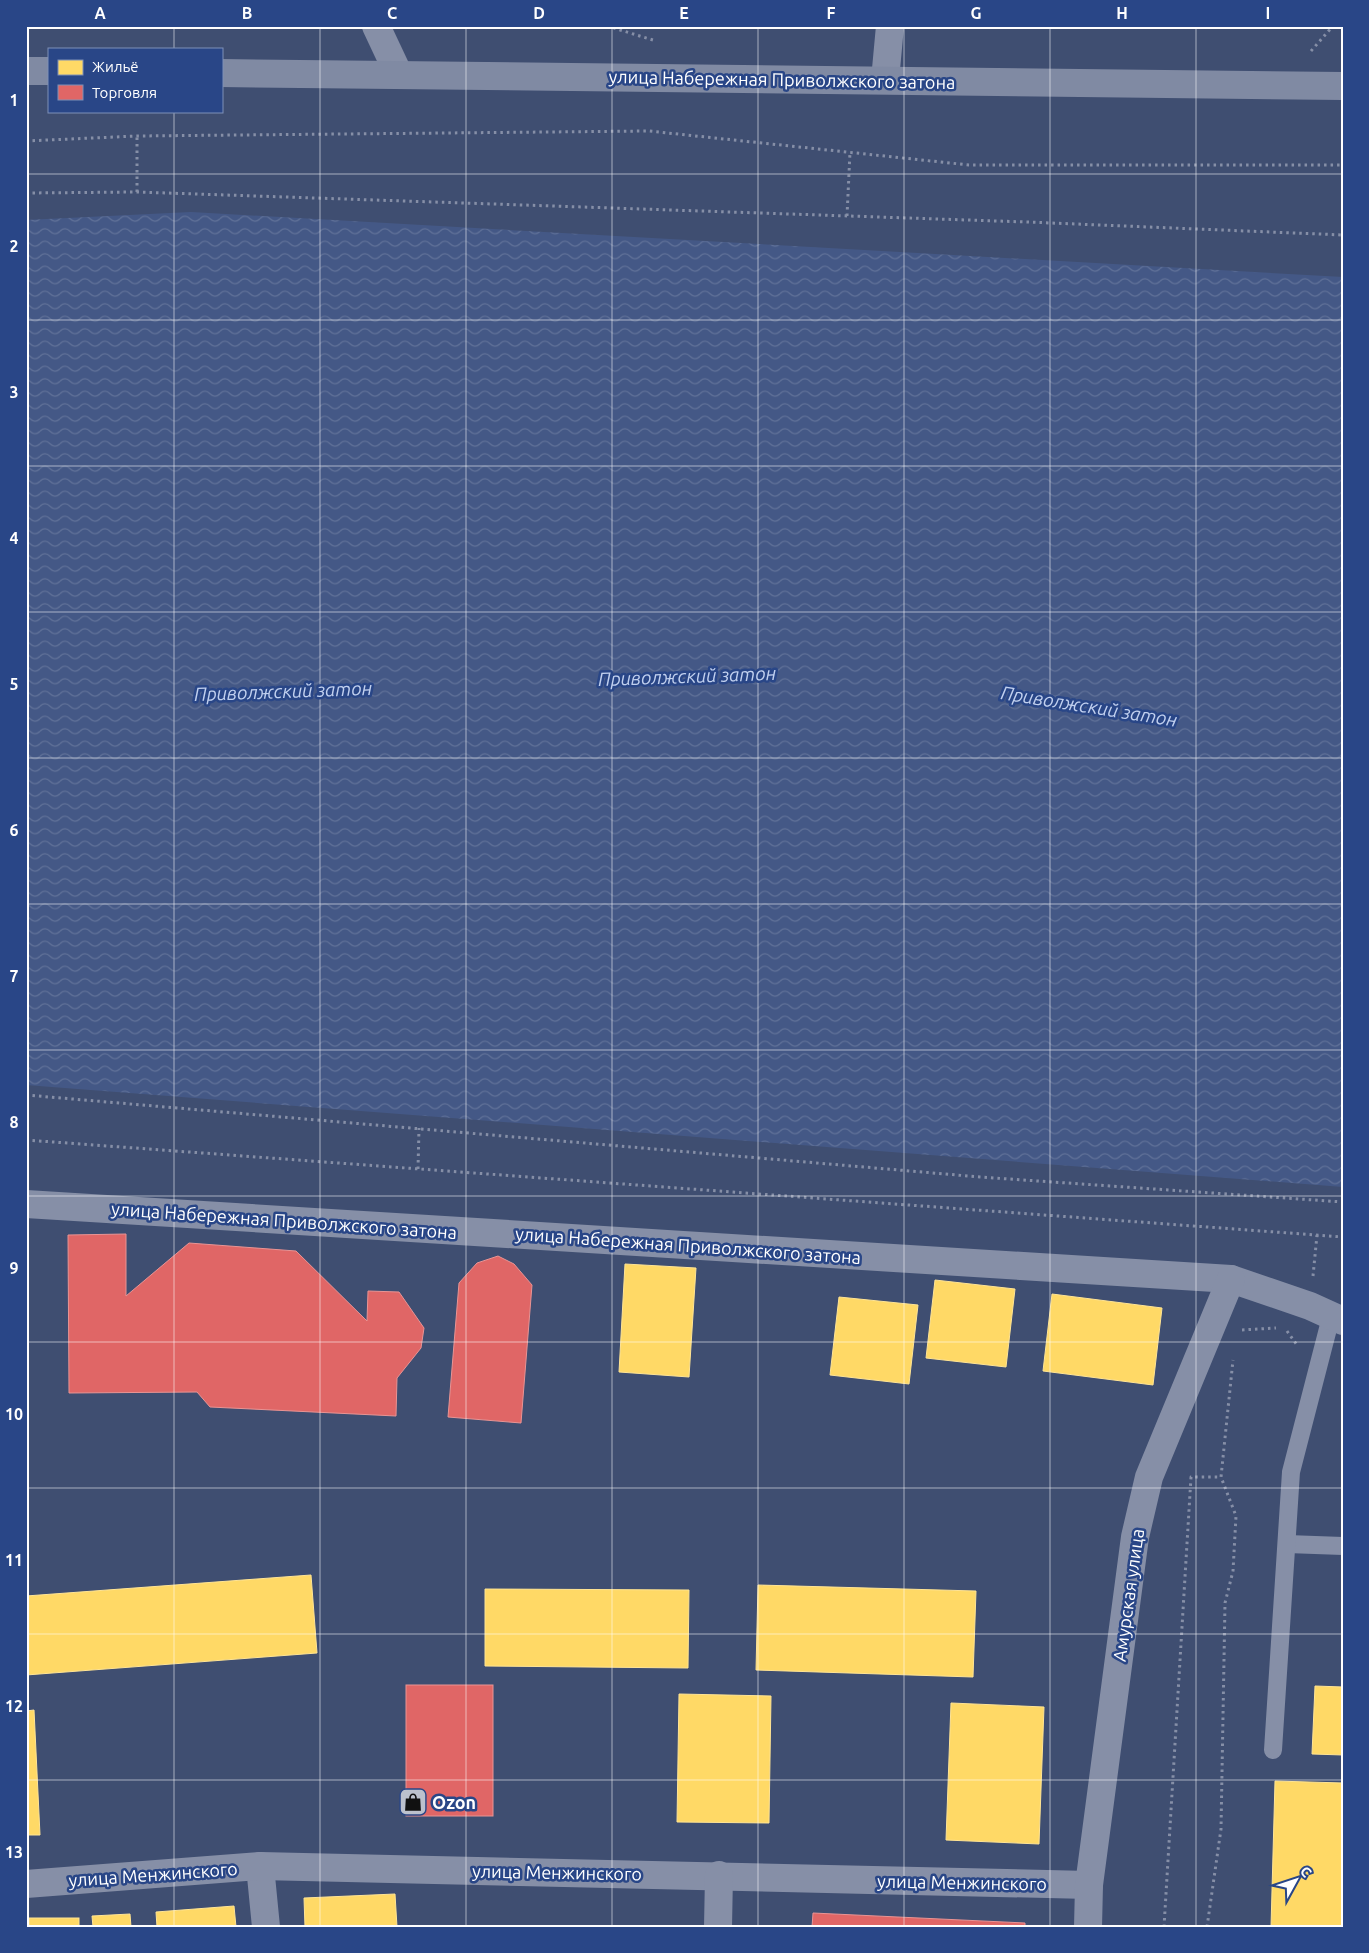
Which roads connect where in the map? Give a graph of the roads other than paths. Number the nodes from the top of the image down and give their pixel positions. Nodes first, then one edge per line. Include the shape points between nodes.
1 (376, 26) edge
2 (890, 26) edge
3 (26, 71) edge
4 (48, 71) edge
5 (222, 73) edge
6 (400, 75) junction
7 (886, 80) junction
8 (1343, 86) edge
9 (26, 1204) edge
10 (1231, 1279) junction
11 (1328, 1315) edge
12 (1287, 1544) junction
13 (1343, 1546) edge
14 (1273, 1750) dead end
15 (260, 1866) junction
16 (719, 1876) junction
17 (26, 1884) edge
18 (1089, 1885) junction
19 (266, 1927) edge
20 (718, 1927) edge
21 (1088, 1927) edge

1 - 6 street
2 - 7 street
3 - 4 main road
5 - 6 main road, улица Набережная Приволжского затона
6 - 7 main road, улица Набережная Приволжского затона
7 - 8 main road, улица Набережная Приволжского затона
9 - 10 street, улица Набережная Приволжского затона
10 - 11 street, улица Набережная Приволжского затона
10 - 18 street, Амурская улица via 1149,1477 1132,1557
11 - 12 lane via 1292,1472
12 - 13 lane
12 - 14 lane
15 - 16 street, улица Менжинского
15 - 17 street, улица Менжинского
15 - 19 street
16 - 18 street, улица Менжинского
16 - 20 street
18 - 21 street, Амурская улица

